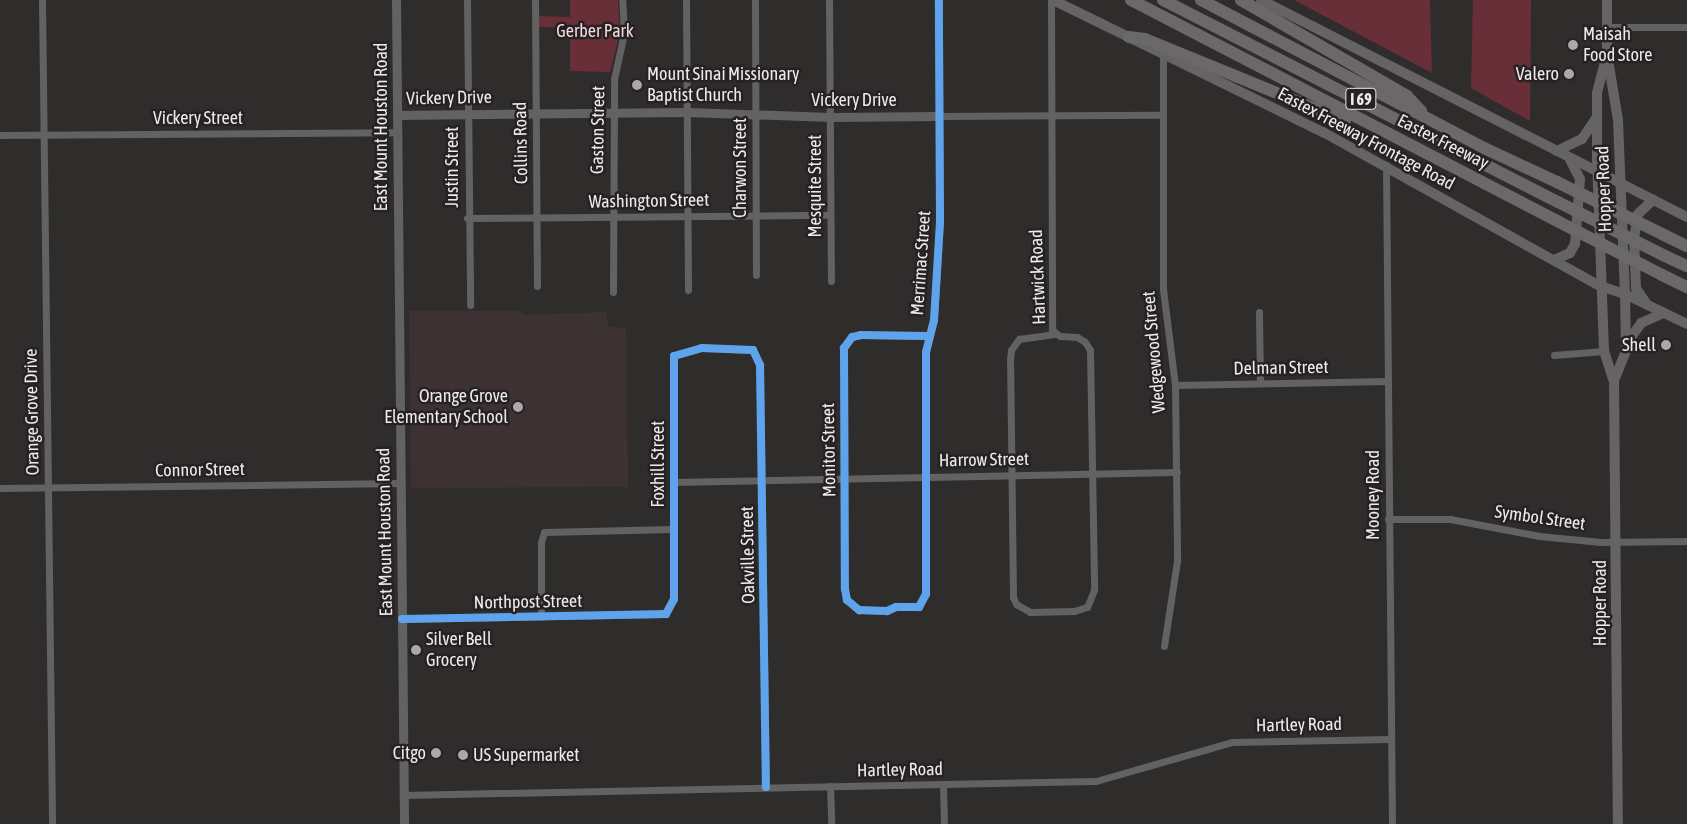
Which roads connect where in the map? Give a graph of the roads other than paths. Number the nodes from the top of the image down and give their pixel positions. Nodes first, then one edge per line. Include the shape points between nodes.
1 (42, 0) edge
2 (396, 0) edge
3 (467, 0) edge
4 (535, 0) edge
5 (622, 0) edge
6 (686, 0) edge
7 (755, 0) edge
8 (829, 0) edge
9 (939, 0) edge
10 (1052, 0) edge
11 (1131, 0) edge
12 (1163, 0) edge
13 (1201, 0) edge
14 (1241, 0) edge
15 (1262, 0) edge
16 (1607, 0) edge
17 (1607, 27) junction
18 (1687, 27) edge
19 (1129, 37) junction
20 (1163, 53) junction
21 (1607, 54) junction
22 (687, 112) junction
23 (613, 113) junction
24 (755, 113) junction
25 (467, 114) junction
26 (535, 114) junction
27 (397, 115) junction
28 (1161, 115) junction
29 (940, 116) junction
30 (1050, 116) junction
31 (830, 117) junction
32 (1596, 118) junction
33 (1430, 120) junction
34 (397, 132) junction
35 (43, 134) junction
36 (0, 135) edge
37 (1557, 151) junction
38 (1569, 158) junction
39 (1386, 165) junction
40 (1462, 170) junction
41 (1597, 172) junction
42 (1620, 183) junction
43 (1653, 200) junction
44 (830, 214) junction
45 (756, 215) junction
46 (613, 216) junction
47 (687, 216) junction
48 (536, 217) junction
49 (1687, 217) edge
50 (467, 218) junction
51 (1687, 246) edge
52 (1554, 260) junction
53 (1687, 266) edge
54 (756, 275) dead end
55 (831, 281) dead end
56 (537, 286) dead end
57 (1600, 286) junction
58 (1687, 287) edge
59 (688, 290) dead end
60 (613, 292) dead end
61 (1625, 294) junction
62 (470, 305) dead end
63 (1650, 307) junction
64 (1259, 312) dead end
65 (1663, 313) junction
66 (1687, 324) edge
67 (1056, 334) junction
68 (927, 336) junction
69 (1626, 344) junction
70 (728, 347) joint
71 (1604, 351) junction
72 (1554, 355) dead end
73 (1614, 381) junction
74 (1387, 382) junction
75 (1260, 383) junction
76 (1175, 385) junction
77 (1176, 472) junction
78 (1093, 474) junction
79 (1010, 475) junction
80 (926, 476) junction
81 (845, 477) junction
82 (762, 478) junction
83 (673, 482) junction
84 (400, 483) junction
85 (47, 487) junction
86 (0, 488) edge
87 (1388, 519) junction
88 (673, 529) junction
89 (1687, 541) edge
90 (1615, 542) junction
91 (883, 611) joint
92 (655, 615) joint
93 (540, 617) junction
94 (402, 619) junction
95 (1164, 646) dead end
96 (1391, 739) junction
97 (944, 784) junction
98 (830, 786) junction
99 (766, 787) junction
100 (404, 794) junction
101 (52, 824) edge
102 (404, 824) edge
103 (831, 824) edge
104 (944, 824) edge
105 (1392, 824) edge
106 (1618, 824) edge

1 - 35 street, Orange Grove Drive
2 - 27 street, East Mount Houston Road
3 - 25 street, Justin Street
4 - 26 street, Collins Road
5 - 23 street, Gaston Street via 624,33 614,79
6 - 22 street
7 - 24 street, Charwon Street
8 - 31 street, Mesquite Street
9 - 29 street, Merrimac Street
10 - 19 main road, Eastex Freeway Frontage Road
10 - 30 street, Hartwick Road
11 - 40 highway, Eastex Freeway / I 69
12 - 53 highway, I 69, bridge
13 - 33 highway, Eastex Freeway / I 69
14 - 33 highway via 1407,96
15 - 37 main road
16 - 17 main road, Hopper Road
17 - 18 street
17 - 21 main road, Hopper Road
19 - 20 main road, Eastex Freeway Frontage Road
19 - 40 highway via 1145,39
20 - 28 street, Wedgewood Street
20 - 39 main road, Eastex Freeway Frontage Road
21 - 32 main road, Hopper Road via 1597,93
21 - 42 main road, Hopper Road via 1618,120
22 - 23 street, Vickery Drive
22 - 24 street, Vickery Drive
22 - 47 street
23 - 26 street, Vickery Drive
23 - 46 street, Gaston Street
24 - 31 street, Vickery Drive
24 - 45 street, Charwon Street
25 - 26 street, Vickery Drive
25 - 27 street, Vickery Drive
25 - 50 street, Justin Street
26 - 48 street, Collins Road
27 - 34 street, East Mount Houston Road
28 - 30 street, Vickery Drive
28 - 76 street, Wedgewood Street via 1163,289
29 - 30 street, Vickery Drive
29 - 31 street, Vickery Drive
29 - 68 street, Merrimac Street via 940,222 934,320
30 - 67 street, Hartwick Road via 1051,322
31 - 44 street, Mesquite Street
32 - 37 main road via 1582,140
32 - 41 main road, Hopper Road
33 - 51 highway, Eastex Freeway / I 69, bridge
34 - 35 street, Vickery Street
34 - 84 street, East Mount Houston Road
35 - 36 street, Vickery Street
35 - 85 street, Orange Grove Drive
37 - 38 main road
38 - 41 main road
38 - 52 main road via 1580,179 1575,244 1570,253
39 - 52 main road, Eastex Freeway Frontage Road
39 - 74 street, Mooney Road
40 - 58 highway, Eastex Freeway / I 69, bridge
41 - 42 main road
41 - 57 main road, Hopper Road
42 - 43 main road
42 - 61 main road, Hopper Road
43 - 49 main road
43 - 63 main road via 1638,214 1634,239 1636,288
44 - 45 street, Washington Street
44 - 55 street, Mesquite Street
45 - 47 street, Washington Street
45 - 54 street, Charwon Street
46 - 47 street, Washington Street
46 - 48 street, Washington Street
46 - 60 street, Gaston Street
47 - 59 street
48 - 50 street, Washington Street
48 - 56 street, Collins Road
50 - 62 street, Justin Street
52 - 57 main road, Eastex Freeway Frontage Road
57 - 61 main road, Eastex Freeway Frontage Road
57 - 71 main road, Hopper Road
61 - 63 main road, Eastex Freeway Frontage Road
61 - 69 main road, Hopper Road
63 - 65 main road, Eastex Freeway Frontage Road
64 - 75 street
65 - 66 main road, Eastex Freeway Frontage Road
65 - 69 main road via 1641,323
67 - 78 street, Hartwick Road via 1077,337 1090,350
67 - 79 street via 1026,336 1019,339 1011,350
68 - 80 street, Merrimac Street
68 - 81 street, Monitor Street via 861,335 846,344 842,401
69 - 73 main road, Hopper Road
70 - 82 street, Oakville Street via 747,348 759,358
70 - 83 street, Foxhill Street via 702,348 674,356
71 - 72 street
71 - 73 main road, Hopper Road
73 - 90 main road, Hopper Road
74 - 75 street, Delman Street
74 - 87 street, Mooney Road
75 - 76 street, Delman Street
76 - 77 street, Wedgewood Street
77 - 78 street, Harrow Street
77 - 95 street, Wedgewood Street via 1177,561
78 - 79 street, Harrow Street
78 - 79 street, Hartwick Road via 1093,599 1087,607 1074,611 1049,612 1024,609 1013,597
79 - 80 street, Harrow Street
80 - 81 street, Harrow Street
80 - 91 street, Merrimac Street via 928,582 924,601 919,607 896,607
81 - 82 street, Harrow Street
81 - 91 street, Monitor Street via 845,595 859,610
82 - 83 street, Harrow Street
82 - 99 street, Oakville Street
83 - 88 street, Foxhill Street
84 - 85 street, Connor Street
84 - 94 street, East Mount Houston Road
85 - 86 street, Connor Street
85 - 101 street, Orange Grove Drive
87 - 90 street, Symbol Street via 1450,519 1539,536
87 - 96 street, Mooney Road
88 - 92 street, Foxhill Street via 674,599 666,614
88 - 93 street via 544,532 541,542
89 - 90 street, Symbol Street
90 - 106 main road, Hopper Road
92 - 93 street, Northpost Street
93 - 94 street, Northpost Street
94 - 100 street, East Mount Houston Road
96 - 97 street, Hartley Road via 1232,742 1201,748 1106,780
96 - 105 street, Mooney Road
97 - 98 street, Hartley Road
97 - 104 street
98 - 99 street, Hartley Road
98 - 103 street
99 - 100 street, Hartley Road
100 - 102 street, East Mount Houston Road

